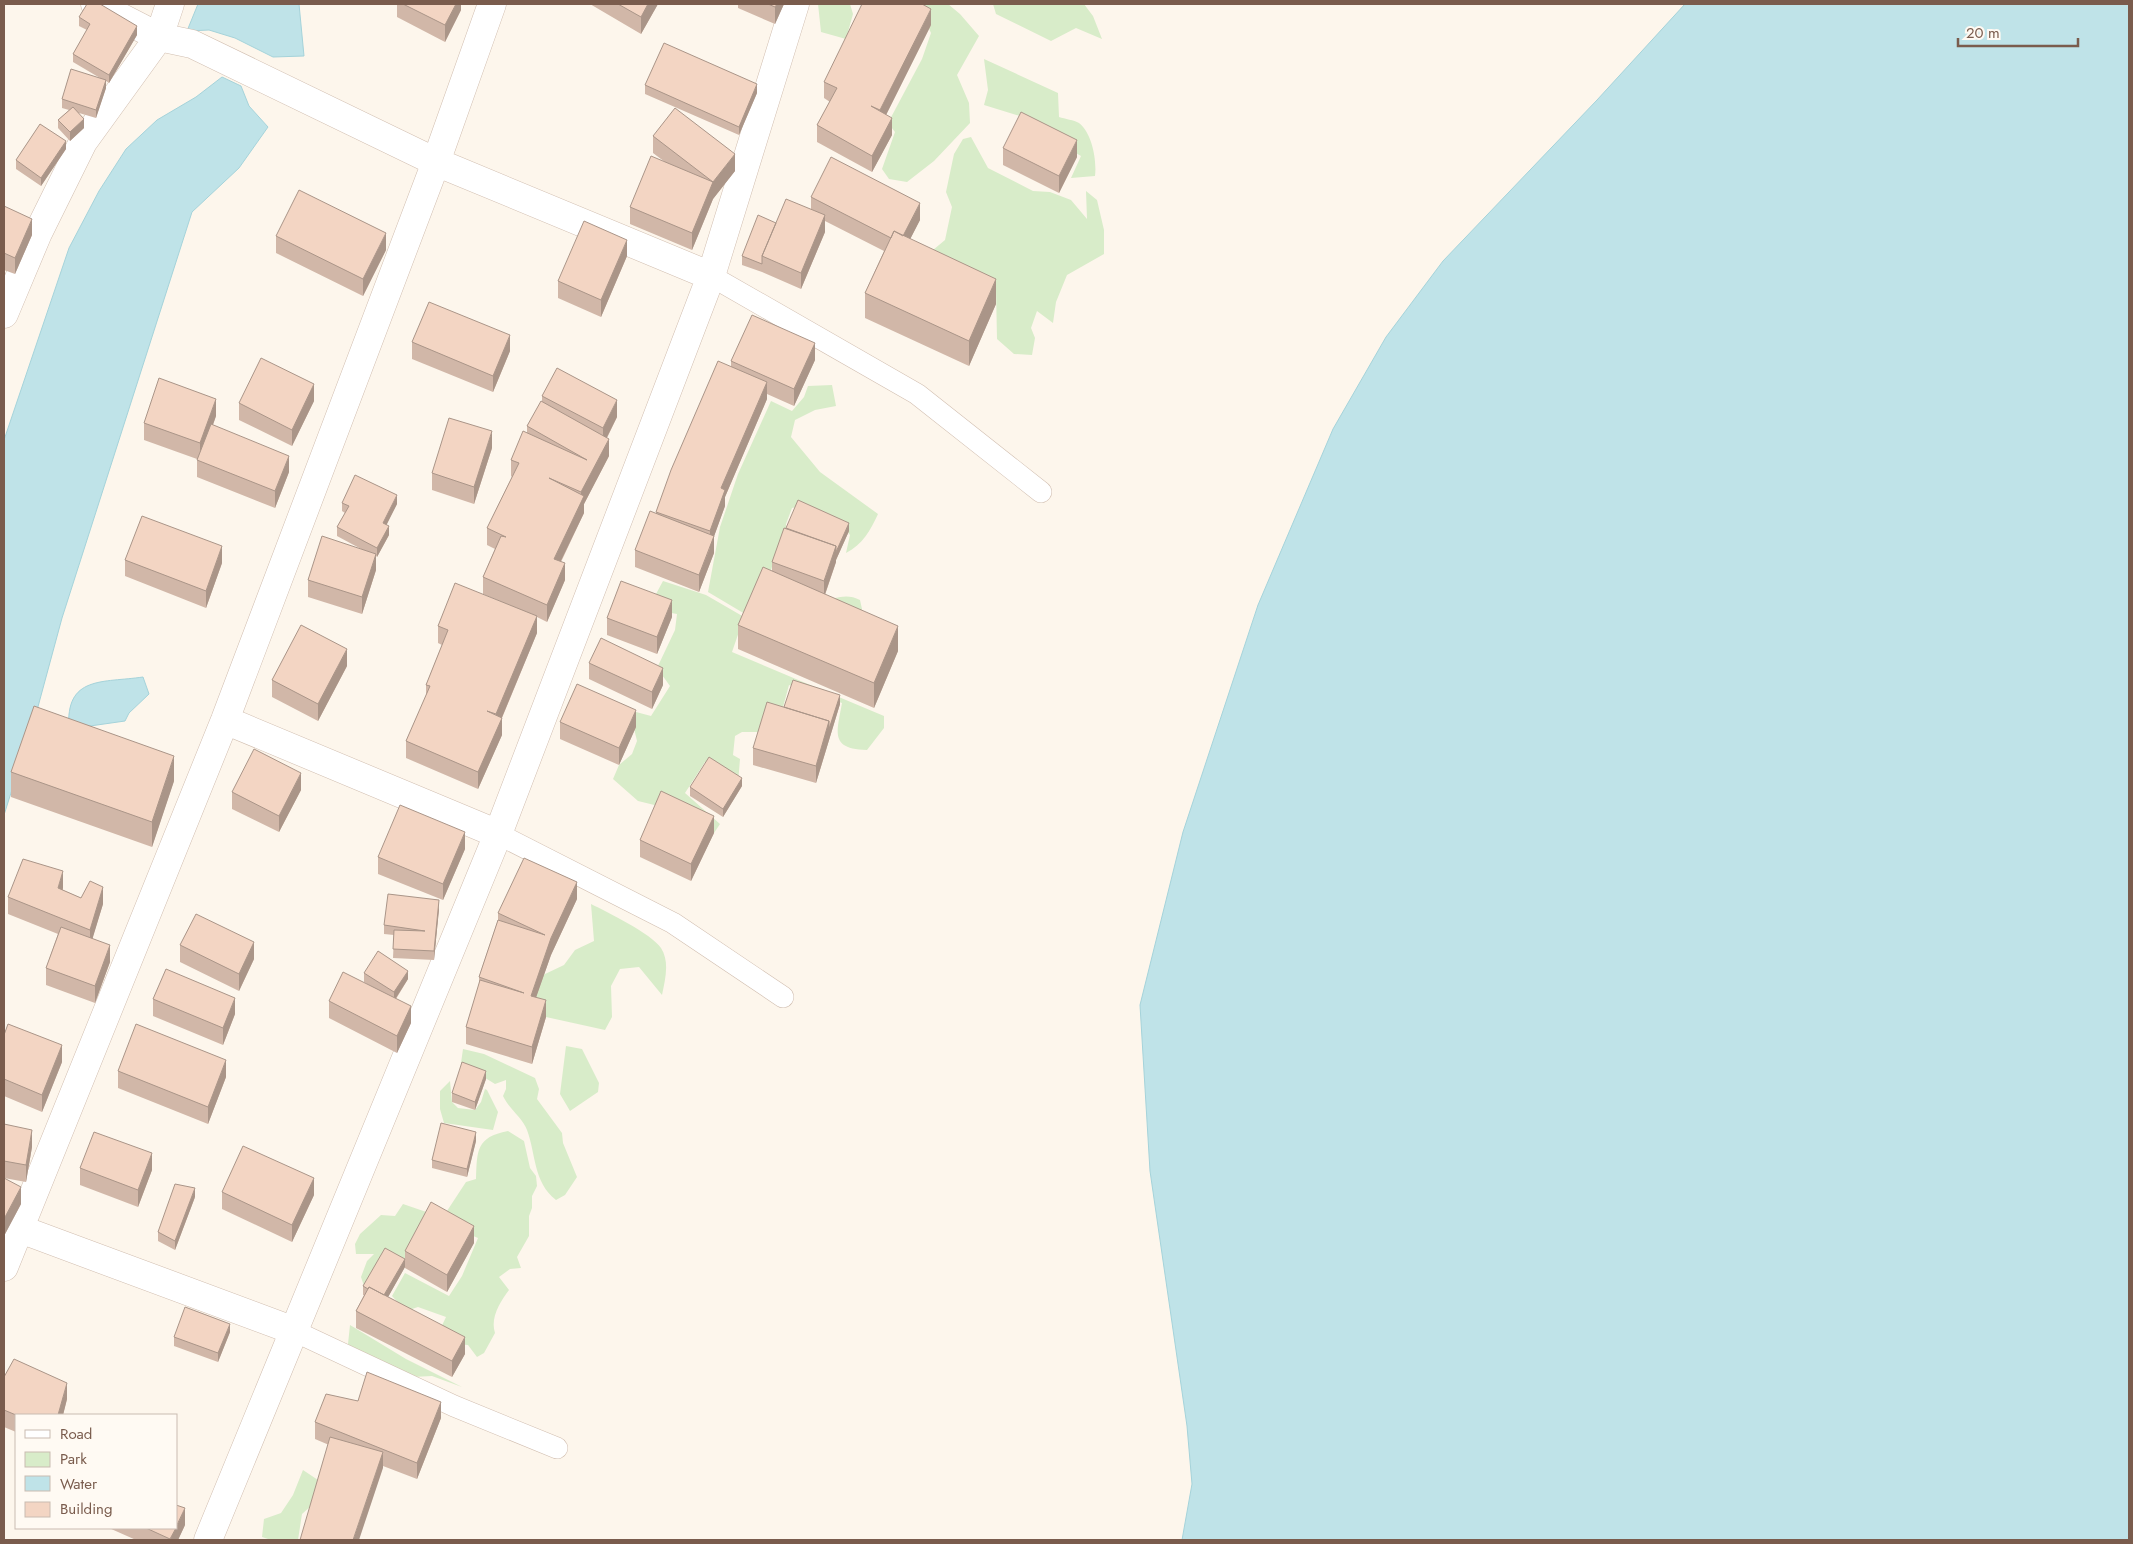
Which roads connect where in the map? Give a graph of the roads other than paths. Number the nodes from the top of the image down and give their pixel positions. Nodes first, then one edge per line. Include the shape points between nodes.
1 (95, 4) edge
2 (170, 4) edge
3 (492, 4) edge
4 (794, 4) edge
5 (159, 37) junction
6 (436, 162) junction
7 (711, 276) junction
8 (4, 314) edge
9 (1041, 492) dead end
10 (224, 720) junction
11 (498, 834) junction
12 (783, 997) dead end
13 (20, 1229) junction
14 (4, 1268) edge
15 (292, 1330) junction
16 (557, 1448) dead end
17 (208, 1540) edge

1 - 5 street
2 - 5 street
3 - 6 street
4 - 7 street
5 - 6 street via 192,44
5 - 8 street via 84,142 38,233
6 - 7 street
6 - 10 street
7 - 9 lane via 917,394
7 - 11 street
10 - 11 street
10 - 13 street
11 - 12 lane via 673,923
11 - 15 street
13 - 14 street
13 - 15 street
15 - 16 lane via 454,1406
15 - 17 street

